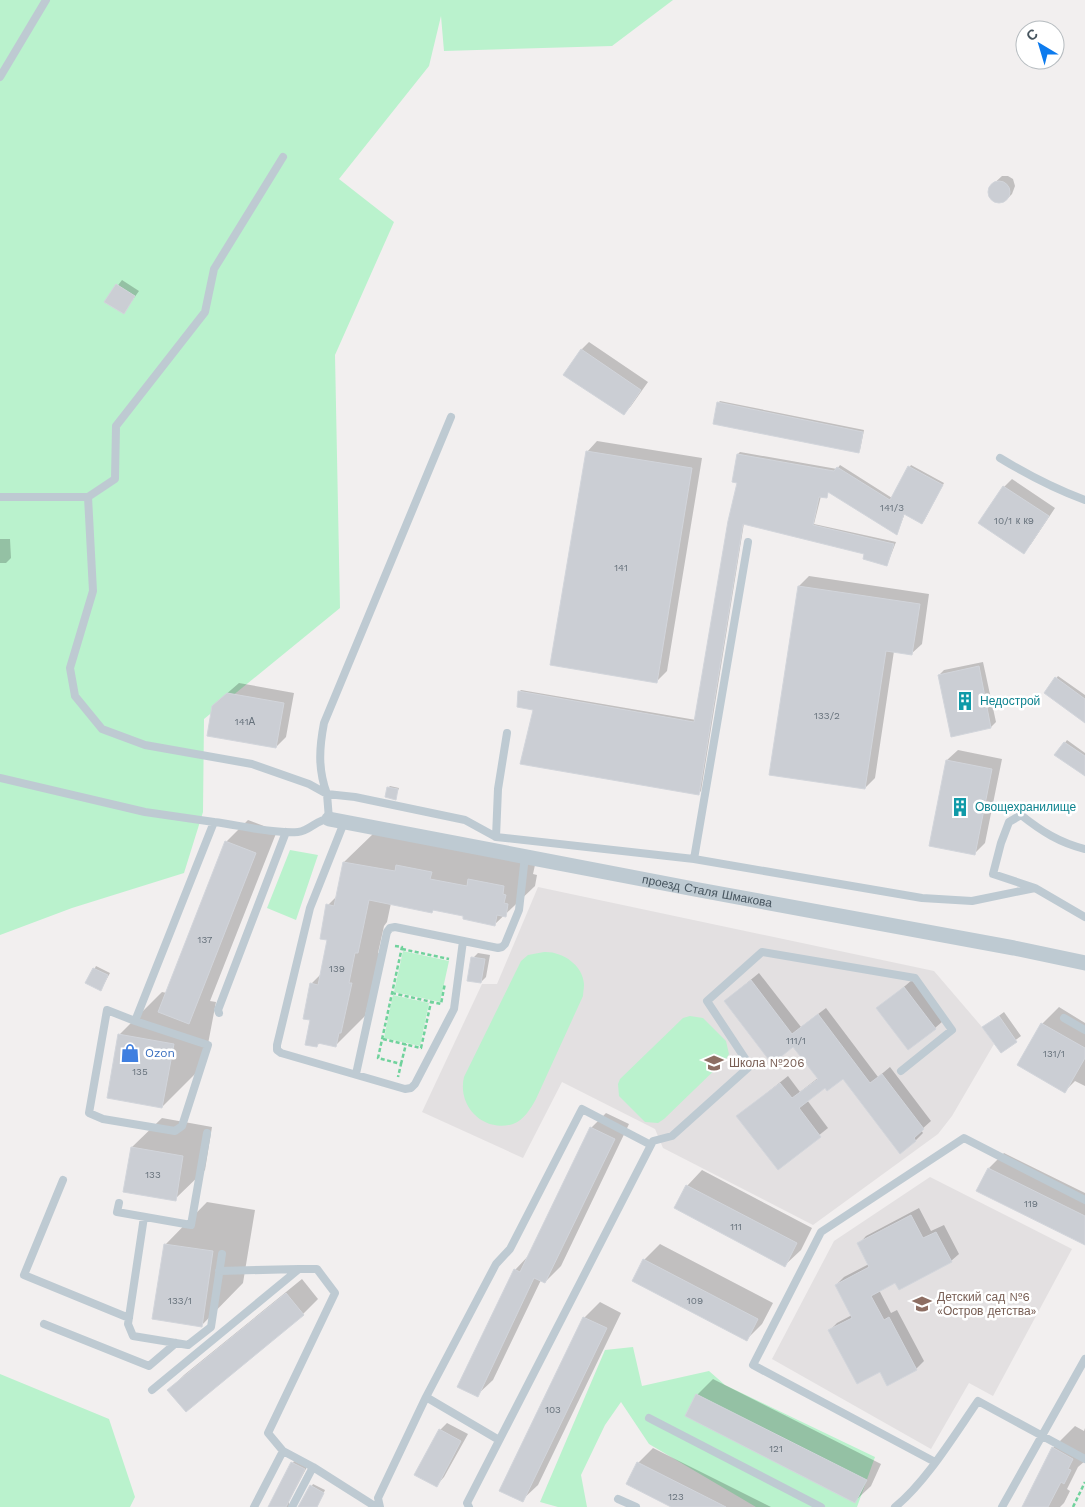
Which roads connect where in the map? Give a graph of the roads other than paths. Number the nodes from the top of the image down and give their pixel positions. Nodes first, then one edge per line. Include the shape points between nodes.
1 (46, 0) edge
2 (0, 76) edge
3 (283, 157) dead end
4 (451, 417) dead end
5 (1000, 458) dead end
6 (0, 497) edge
7 (88, 498) junction
8 (1084, 498) edge
9 (748, 542) dead end
10 (507, 733) dead end
11 (0, 778) edge
12 (327, 794) junction
13 (329, 819) junction
14 (345, 820) junction
15 (214, 822) junction
16 (286, 832) junction
17 (496, 837) junction
18 (1085, 850) edge
19 (525, 856) junction
20 (694, 859) junction
21 (1035, 888) junction
22 (1085, 917) edge
23 (463, 941) junction
24 (1085, 964) edge
25 (219, 1013) dead end
26 (1064, 1018) dead end
27 (135, 1021) junction
28 (1085, 1030) edge
29 (901, 1071) dead end
30 (356, 1074) junction
31 (207, 1132) dead end
32 (651, 1145) junction
33 (63, 1180) dead end
34 (1085, 1200) edge
35 (119, 1203) dead end
36 (144, 1217) junction
37 (222, 1254) dead end
38 (299, 1269) junction
39 (219, 1271) junction
40 (129, 1318) junction
41 (44, 1324) dead end
42 (176, 1343) junction
43 (1085, 1359) edge
44 (152, 1390) dead end
45 (426, 1397) junction
46 (649, 1418) dead end
47 (1042, 1435) junction
48 (500, 1440) junction
49 (283, 1451) junction
50 (1085, 1459) edge
51 (935, 1462) junction
52 (313, 1467) junction
53 (618, 1499) dead end
54 (254, 1507) edge
55 (292, 1507) edge
56 (376, 1507) edge
57 (380, 1507) edge
58 (469, 1507) edge
59 (636, 1507) edge
60 (821, 1507) edge
61 (895, 1507) edge
62 (1002, 1507) edge

1 - 2 lane
3 - 7 lane via 214,269 205,312 116,426 115,479
4 - 12 lane via 324,723 320,762
5 - 8 lane via 1050,486
6 - 7 lane
7 - 12 lane via 93,591 70,668 75,696 102,728 145,745 252,764 309,784
9 - 20 lane
10 - 17 lane via 498,789
11 - 15 lane via 145,812
12 - 13 lane
12 - 17 lane via 465,820
13 - 14 street, проезд Сталя Шмакова
13 - 16 lane via 318,821 303,831
14 - 19 street, проезд Сталя Шмакова
14 - 30 lane via 310,908 277,1045 281,1053
15 - 16 lane
15 - 27 lane
16 - 25 lane
17 - 20 lane
18 - 21 lane via 1037,829 1021,815 1010,822 993,874
19 - 23 lane via 519,910 505,944 498,948
19 - 24 street, проезд Сталя Шмакова
20 - 21 lane via 922,898 972,901
21 - 22 lane
23 - 30 lane via 452,1014 415,1084 411,1088 396,1086
23 - 30 lane via 390,928
26 - 28 lane
27 - 27 lane via 208,1045 182,1126 175,1131 89,1113 107,1010
29 - 32 lane via 952,1030 915,978 762,952 706,1000 750,1066 672,1136 653,1141
31 - 36 lane via 191,1225
32 - 45 lane via 582,1109 510,1249 496,1264
32 - 48 lane
33 - 40 lane via 24,1276
34 - 51 lane via 964,1138 821,1232 754,1365
35 - 36 lane via 117,1212
36 - 40 lane
37 - 39 lane
38 - 39 lane
38 - 44 lane
38 - 49 lane via 317,1269 336,1293 268,1433
39 - 42 lane via 211,1327 188,1345
40 - 42 lane via 133,1336
41 - 42 lane via 149,1366
43 - 47 lane
45 - 48 lane
45 - 57 lane via 378,1498
46 - 60 lane
47 - 50 lane
47 - 51 lane via 978,1401
47 - 62 lane
48 - 58 lane via 467,1503
49 - 52 lane
49 - 54 lane
51 - 61 lane
52 - 55 lane
52 - 56 lane
53 - 59 lane

